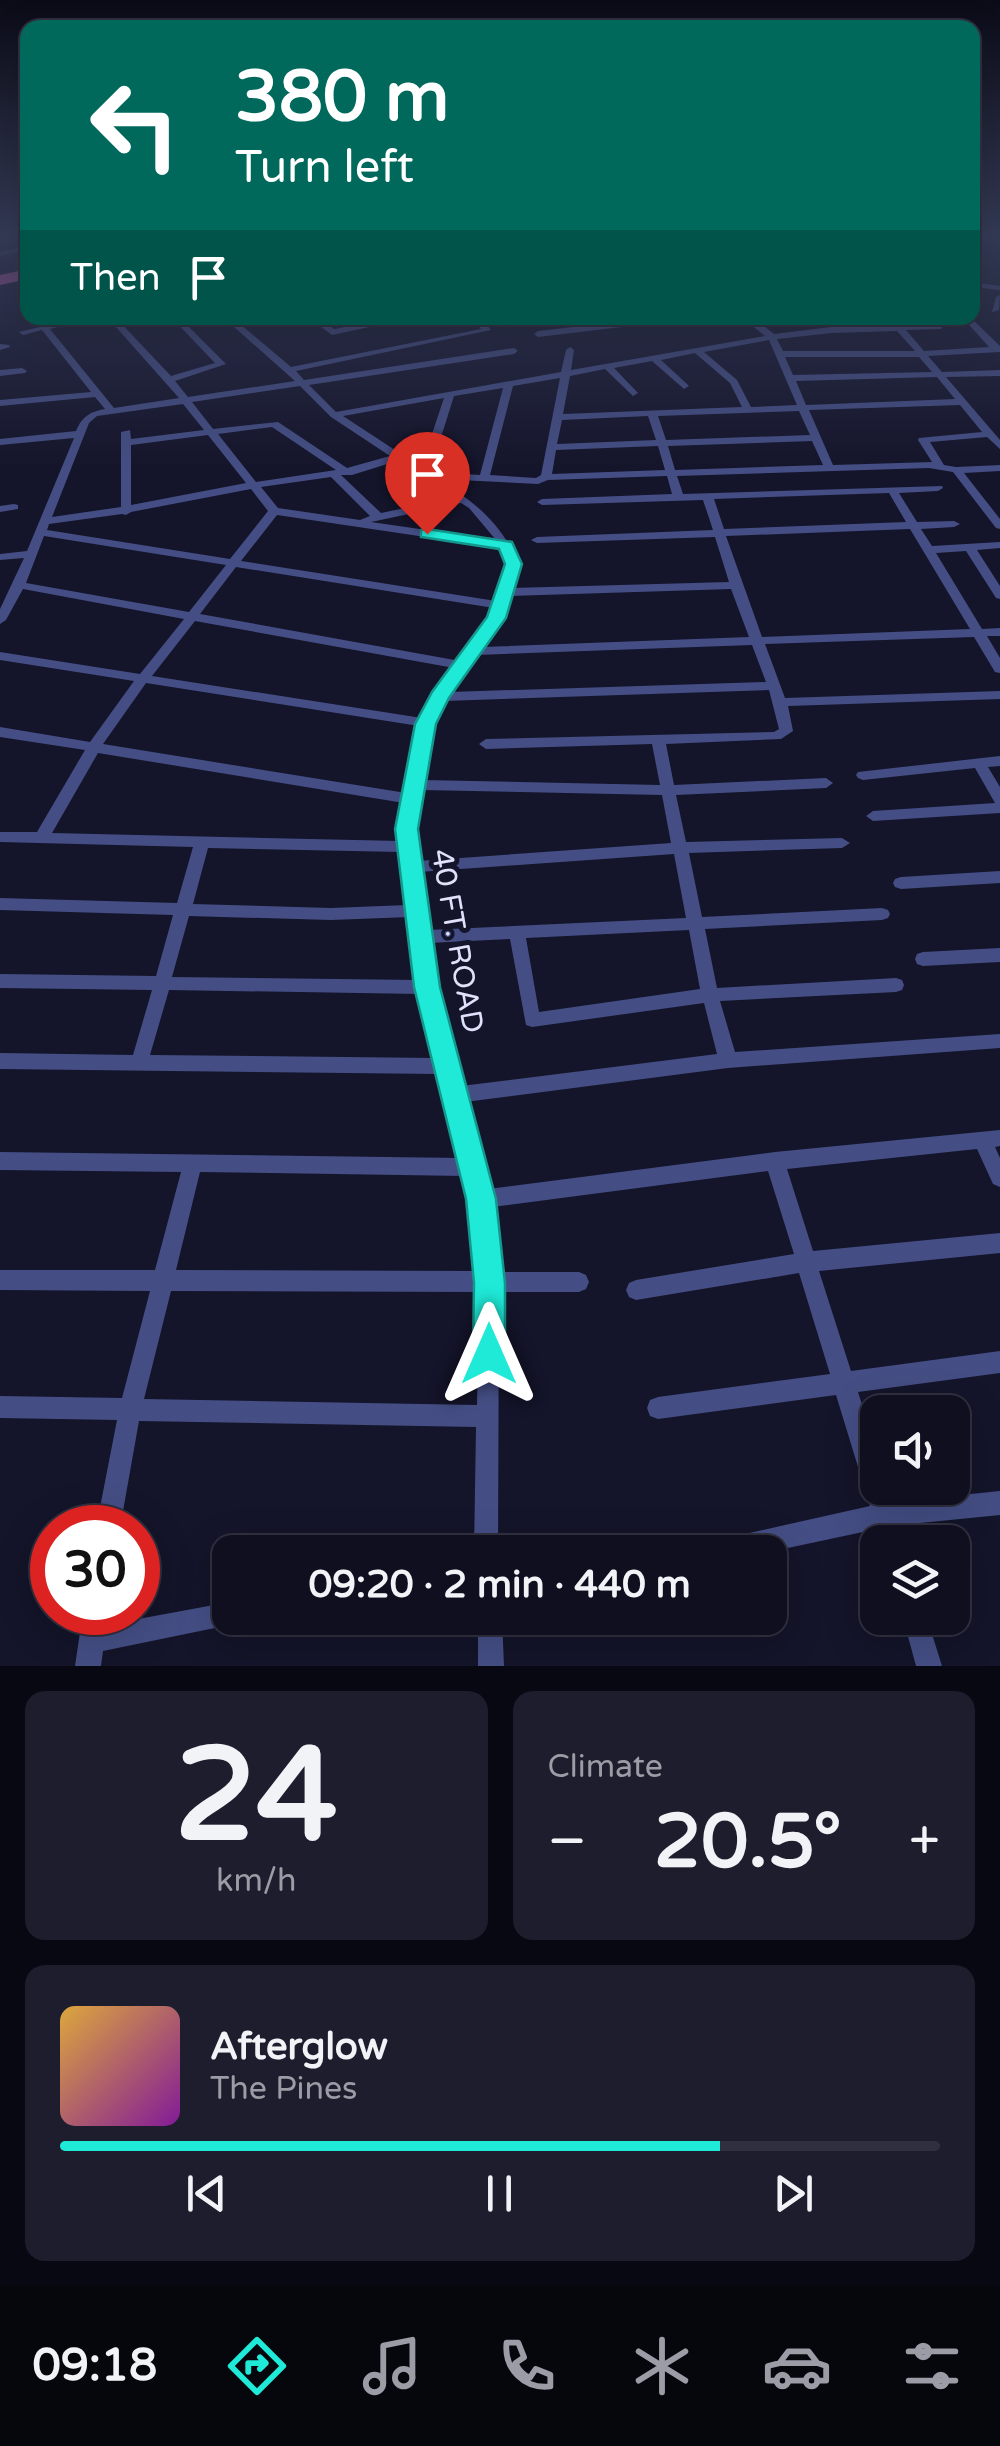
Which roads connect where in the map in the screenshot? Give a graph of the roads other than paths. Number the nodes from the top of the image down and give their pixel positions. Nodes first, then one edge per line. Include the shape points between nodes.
1 (54, 325) edge
2 (119, 325) edge
3 (183, 325) edge
4 (236, 325) edge
5 (322, 325) edge
6 (370, 325) edge
7 (483, 325) edge
8 (595, 325) edge
9 (756, 325) edge
10 (836, 325) edge
11 (897, 325) edge
12 (973, 325) edge
13 (938, 326) dead end
14 (44, 327) junction
15 (899, 328) junction
16 (838, 329) junction
17 (23, 332) dead end
18 (538, 334) dead end
19 (772, 337) junction
20 (998, 349) edge
21 (570, 350) dead end
22 (696, 350) junction
23 (514, 351) dead end
24 (496, 354) junction
25 (780, 354) junction
26 (920, 354) junction
27 (654, 358) junction
28 (452, 361) junction
29 (607, 366) junction
30 (289, 370) junction
31 (397, 370) junction
32 (22, 371) dead end
33 (566, 372) junction
34 (0, 373) edge
35 (1000, 373) edge
36 (938, 376) junction
37 (790, 378) junction
38 (170, 380) junction
39 (514, 381) junction
40 (300, 385) junction
41 (684, 386) dead end
42 (472, 389) junction
43 (633, 392) dead end
44 (98, 394) junction
45 (450, 394) junction
46 (185, 400) junction
47 (417, 400) junction
48 (962, 402) junction
49 (0, 403) edge
50 (802, 406) junction
51 (746, 408) junction
52 (110, 410) junction
53 (652, 412) junction
54 (334, 415) junction
55 (557, 418) junction
56 (208, 432) junction
57 (80, 434) junction
58 (989, 434) junction
59 (816, 438) junction
60 (0, 442) edge
61 (661, 444) junction
62 (1000, 446) edge
63 (551, 447) junction
64 (396, 457) junction
65 (939, 466) junction
66 (829, 468) junction
67 (1000, 468) edge
68 (956, 470) junction
69 (428, 473) junction
70 (341, 474) junction
71 (671, 474) junction
72 (546, 477) junction
73 (484, 478) junction
74 (256, 485) junction
75 (938, 488) dead end
76 (892, 491) junction
77 (708, 497) junction
78 (679, 498) junction
79 (464, 500) junction
80 (542, 502) dead end
81 (14, 507) dead end
82 (0, 508) edge
83 (274, 511) junction
84 (126, 512) junction
85 (378, 518) junction
86 (349, 522) junction
87 (954, 524) dead end
88 (914, 526) junction
89 (1000, 526) edge
90 (42, 527) junction
91 (720, 534) junction
92 (537, 540) dead end
93 (506, 545) junction
94 (1000, 546) edge
95 (969, 548) junction
96 (928, 550) junction
97 (30, 554) junction
98 (0, 557) edge
99 (234, 562) junction
100 (18, 585) junction
101 (736, 585) junction
102 (1000, 595) edge
103 (504, 599) junction
104 (191, 618) junction
105 (0, 620) edge
106 (1000, 632) edge
107 (978, 633) junction
108 (755, 640) junction
109 (472, 651) junction
110 (0, 656) edge
111 (461, 665) junction
112 (1000, 669) edge
113 (142, 680) junction
114 (774, 686) junction
115 (1000, 695) edge
116 (440, 696) junction
117 (780, 702) junction
118 (426, 724) junction
119 (0, 732) edge
120 (658, 740) junction
121 (486, 744) dead end
122 (92, 750) junction
123 (1000, 761) edge
124 (979, 763) junction
125 (862, 775) dead end
126 (826, 782) dead end
127 (669, 790) junction
128 (411, 792) junction
129 (1000, 800) edge
130 (1000, 808) edge
131 (873, 816) dead end
132 (0, 837) edge
133 (41, 838) junction
134 (202, 843) junction
135 (842, 843) dead end
136 (406, 846) junction
137 (679, 848) junction
138 (410, 867) junction
139 (1000, 876) edge
140 (901, 883) dead end
141 (0, 904) edge
142 (183, 908) junction
143 (414, 911) junction
144 (882, 914) dead end
145 (695, 921) junction
146 (517, 932) junction
147 (420, 937) junction
148 (1000, 955) edge
149 (923, 959) dead end
150 (0, 980) edge
151 (161, 984) junction
152 (896, 985) dead end
153 (427, 987) junction
154 (710, 995) junction
155 (1000, 1041) edge
156 (728, 1060) junction
157 (0, 1061) edge
158 (140, 1064) junction
159 (446, 1066) junction
160 (454, 1095) junction
161 (991, 1139) edge
162 (0, 1161) edge
163 (776, 1161) junction
164 (193, 1163) junction
165 (473, 1167) junction
166 (1000, 1178) edge
167 (481, 1199) junction
168 (1000, 1242) edge
169 (806, 1262) junction
170 (0, 1280) edge
171 (579, 1282) dead end
172 (163, 1283) junction
173 (490, 1283) junction
174 (636, 1290) dead end
175 (1000, 1362) edge
176 (844, 1382) junction
177 (0, 1408) edge
178 (658, 1408) dead end
179 (130, 1409) junction
180 (487, 1416) junction
181 (1000, 1503) edge
182 (112, 1505) edge
183 (885, 1516) junction
184 (888, 1525) edge
185 (486, 1535) edge
186 (787, 1537) edge
187 (212, 1619) edge
188 (490, 1635) edge
189 (920, 1635) edge
190 (89, 1654) edge
191 (491, 1666) edge
192 (929, 1666) edge

1 - 14 street
2 - 38 street
3 - 38 street via 222,364
4 - 30 street
5 - 6 street via 332,332
7 - 30 street via 487,330
8 - 18 street
9 - 19 street
10 - 16 street
11 - 15 street
12 - 20 street
13 - 15 street
14 - 17 street
14 - 44 street
15 - 16 street
15 - 26 street
16 - 19 street via 811,327
19 - 22 street
19 - 25 street
20 - 26 street
21 - 33 street
22 - 27 street
22 - 51 street via 734,382
23 - 24 street
24 - 28 street
24 - 39 street
25 - 26 street
25 - 37 street
26 - 36 street
27 - 29 street
27 - 41 street
28 - 31 street
28 - 42 street
29 - 33 street
29 - 43 street
30 - 40 street
31 - 40 street
31 - 47 street
32 - 34 street
33 - 39 street
33 - 55 street
35 - 36 street
36 - 37 street
36 - 48 street
37 - 50 street
38 - 46 street
39 - 42 street
39 - 73 street
40 - 46 street
40 - 54 street
42 - 45 street
44 - 49 street
44 - 52 street
45 - 47 street
45 - 69 street
46 - 52 street
46 - 56 street
47 - 54 street
48 - 50 street
48 - 58 street
50 - 51 street
50 - 59 street
51 - 53 street
52 - 57 street via 88,418
53 - 55 street
53 - 61 street
54 - 64 street
55 - 63 street
56 - 70 street via 277,424
56 - 74 street
56 - 84 street via 126,437
57 - 60 street
57 - 90 street
58 - 62 street
58 - 65 street via 923,440
59 - 61 street
59 - 66 street
61 - 63 street
61 - 71 street
63 - 72 street
64 - 69 street
64 - 70 street
65 - 66 street
65 - 68 street
66 - 71 street
67 - 68 street
68 - 89 street
69 - 73 street
69 - 79 street
70 - 74 street
70 - 85 street
71 - 72 street
71 - 78 street
72 - 73 street
74 - 83 street
74 - 84 street
75 - 76 street
76 - 77 street
76 - 88 street
77 - 78 street
77 - 91 street
78 - 80 street
79 - 85 street
79 - 93 street
81 - 82 street
83 - 86 street
83 - 99 street
84 - 90 street
85 - 86 street
86 - 93 street
87 - 88 street
88 - 91 street
88 - 96 street
90 - 97 street
90 - 99 street
91 - 92 street
91 - 101 street
93 - 103 street via 514,564
94 - 95 street
95 - 96 street
95 - 102 street
96 - 107 street
97 - 98 street
97 - 100 street
99 - 103 street
99 - 104 street
100 - 104 street
100 - 105 street
101 - 103 street
101 - 108 street
103 - 109 street, 40 FT. ROAD
104 - 111 street
104 - 113 street
106 - 107 street
107 - 108 street
107 - 112 street
108 - 109 street
108 - 114 street
109 - 111 street, 40 FT. ROAD
110 - 113 street
111 - 116 street, 40 FT. ROAD
113 - 118 street
113 - 122 street
114 - 116 street
114 - 117 street
115 - 117 street
116 - 118 street, 40 FT. ROAD
117 - 120 street via 783,735
118 - 128 street, 40 FT. ROAD
119 - 122 street
120 - 121 street
120 - 127 street
122 - 128 street
122 - 133 street
123 - 124 street
124 - 125 street
124 - 129 street
126 - 127 street
127 - 128 street
127 - 137 street
128 - 136 street, 40 FT. ROAD
130 - 131 street
132 - 133 street
133 - 134 street
134 - 136 street
134 - 142 street
135 - 137 street
136 - 138 street, 40 FT. ROAD
137 - 138 street
137 - 145 street
138 - 143 street, 40 FT. ROAD
139 - 140 street
141 - 142 street
142 - 143 street
142 - 151 street
143 - 147 street, 40 FT. ROAD
144 - 145 street
145 - 146 street
145 - 154 street
146 - 147 street
146 - 154 street via 532,1020
147 - 153 street, 40 FT. ROAD
148 - 149 street
150 - 151 street
151 - 153 street
151 - 158 street
152 - 154 street
153 - 159 street, 40 FT. ROAD
154 - 156 street
155 - 156 street
156 - 160 street
157 - 158 street
158 - 159 street
159 - 160 street, 40 FT. ROAD
160 - 165 street, 40 FT. ROAD
161 - 163 street
161 - 166 street
162 - 164 street
163 - 167 street
163 - 169 street
164 - 165 street
164 - 172 street
165 - 167 street, 40 FT. ROAD
167 - 173 street, 40 FT. ROAD
168 - 169 street
169 - 174 street
169 - 176 street
170 - 172 street
171 - 173 street
172 - 173 street
172 - 179 street
173 - 180 street, 40 FT. ROAD
175 - 176 street
176 - 178 street
176 - 183 street
177 - 179 street
179 - 180 street
179 - 182 street
180 - 185 street, 40 FT. ROAD
181 - 183 street
183 - 184 street
183 - 186 street
187 - 190 street
188 - 191 street
189 - 192 street

